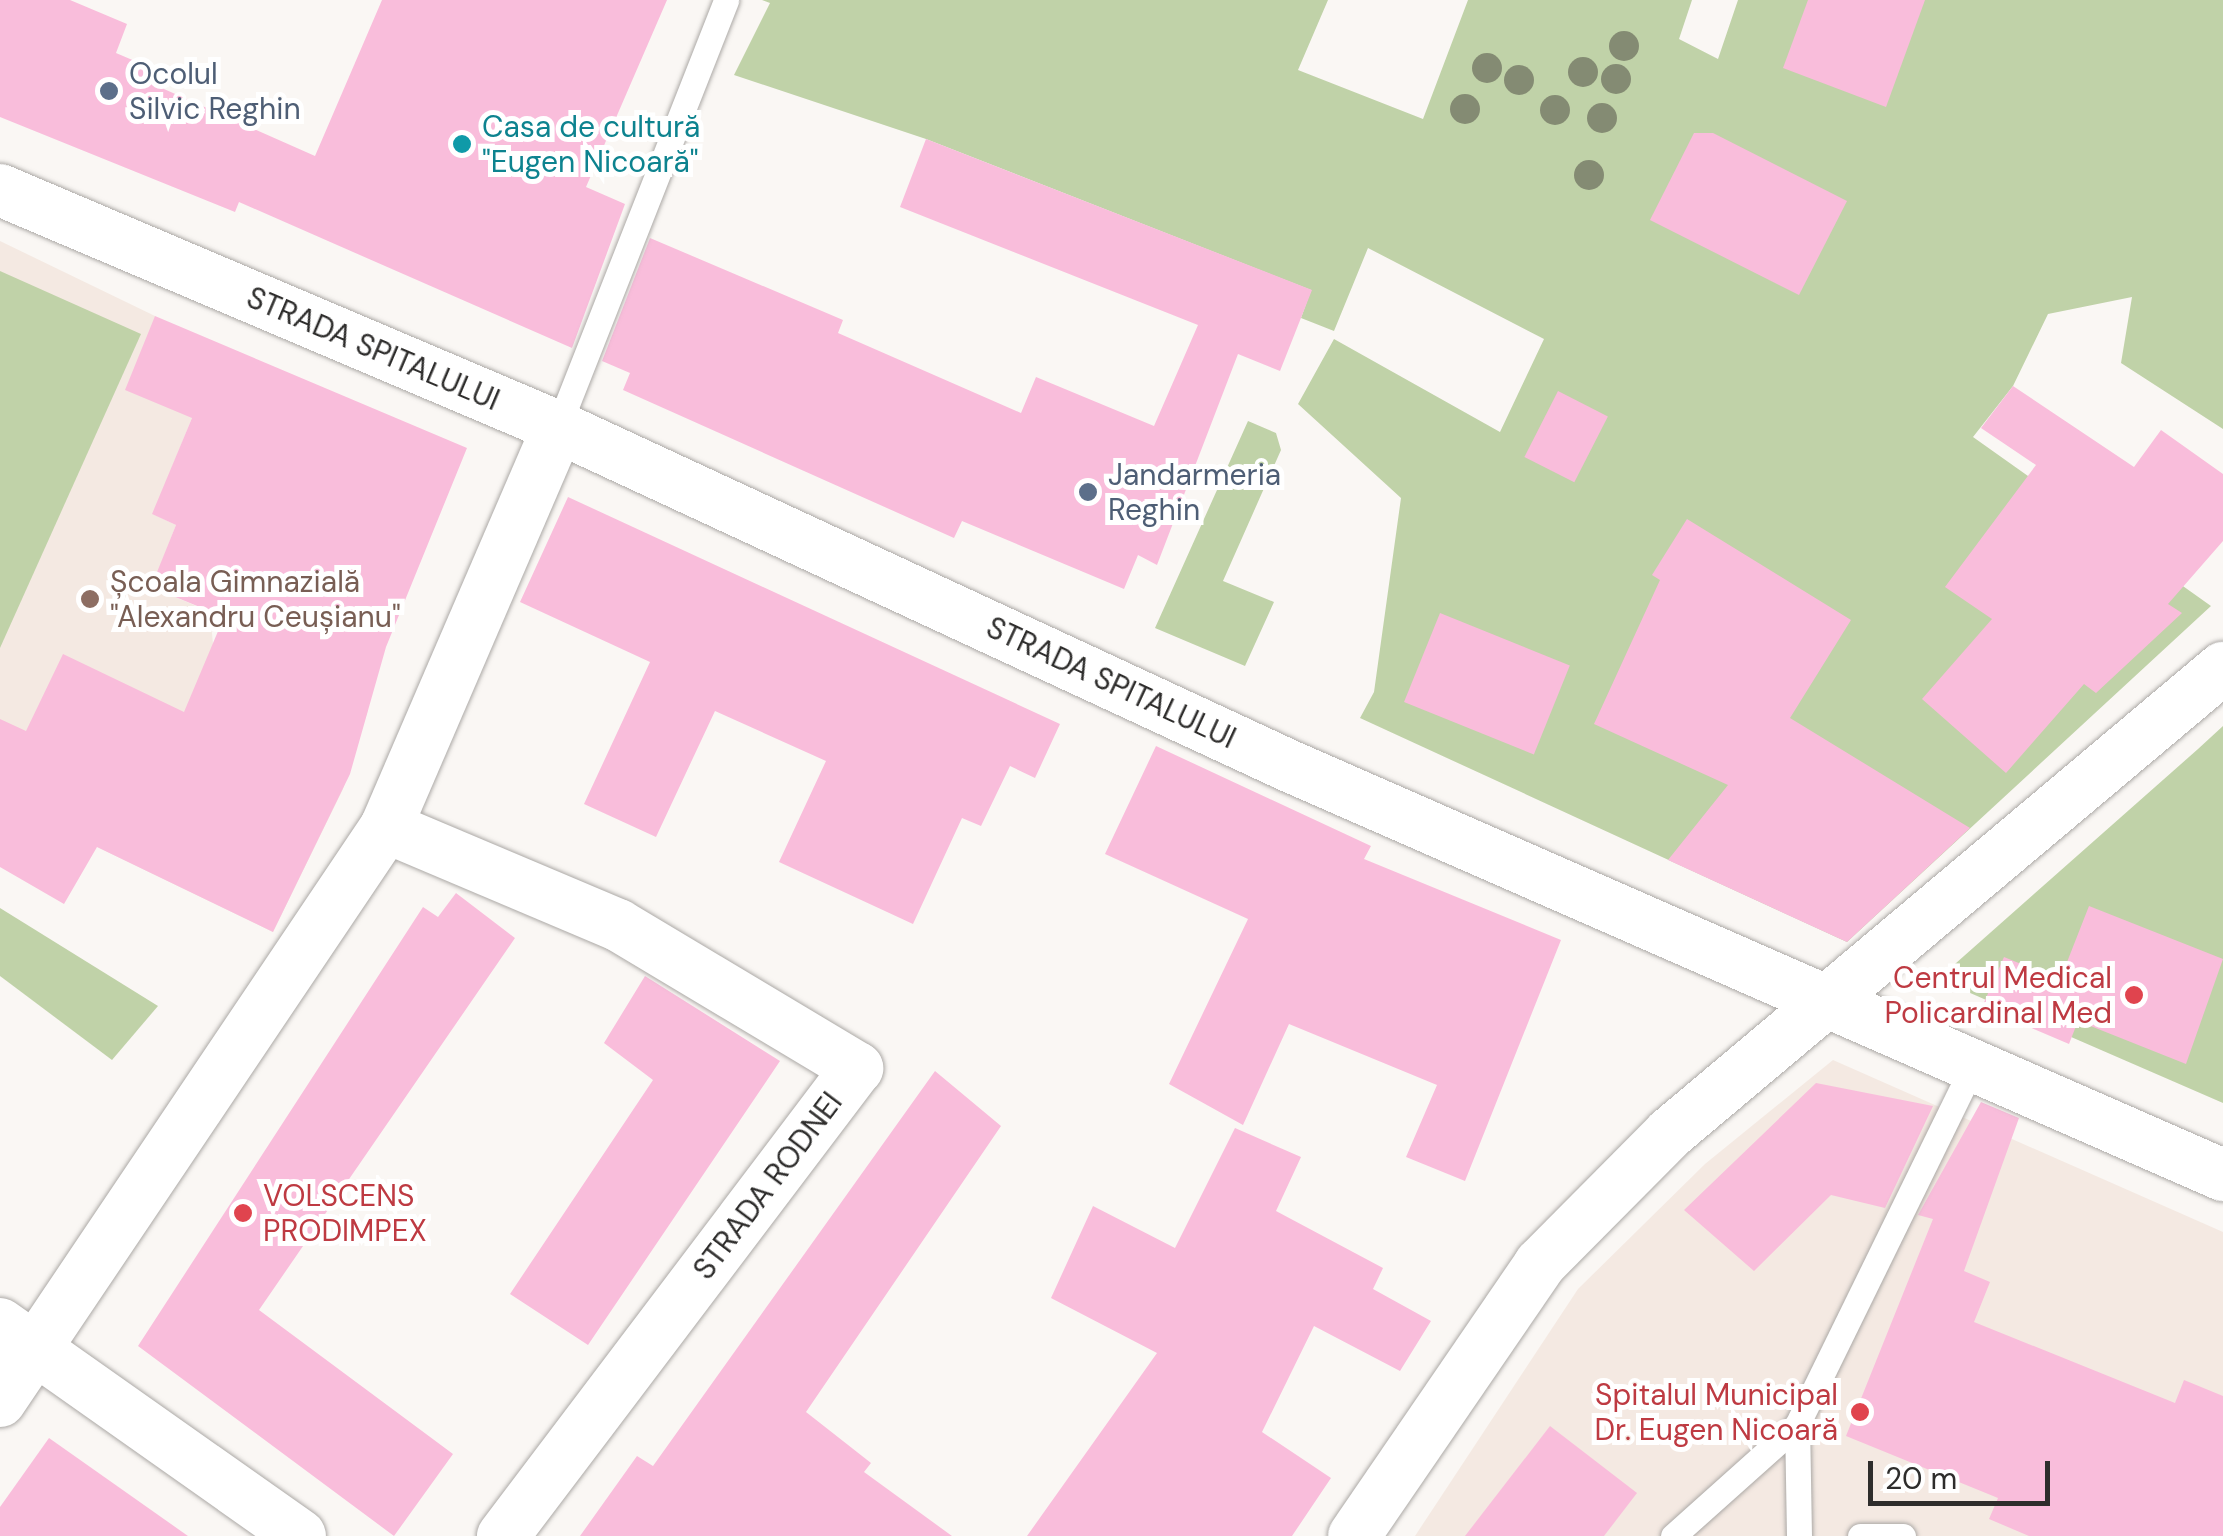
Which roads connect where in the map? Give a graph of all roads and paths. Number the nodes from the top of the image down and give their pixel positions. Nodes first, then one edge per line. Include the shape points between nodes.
1 (726, 0) edge
2 (0, 190) edge
3 (558, 427) junction
4 (2223, 668) edge
5 (386, 826) junction
6 (1832, 1003) junction
7 (1973, 1065) junction
8 (2223, 1174) edge
9 (19, 1337) edge
10 (0, 1401) edge
11 (1797, 1425) junction
12 (300, 1536) edge
13 (503, 1536) edge
14 (1354, 1536) edge
15 (1673, 1536) edge
16 (1799, 1536) edge
17 (1860, 1536) edge
18 (1903, 1536) edge

1 - 3 lane
2 - 3 street, STRADA SPITALULUI
3 - 5 street
3 - 6 street, STRADA SPITALULUI via 1287,765
4 - 6 street
5 - 9 street
5 - 13 street, STRADA RODNEI via 618,925 857,1068
6 - 7 street, STRADA SPITALULUI
6 - 14 street via 1670,1133 1540,1264
7 - 8 street, STRADA SPITALULUI
7 - 11 lane
9 - 10 street
9 - 12 street
11 - 15 lane
11 - 16 lane
17 - 18 lane

